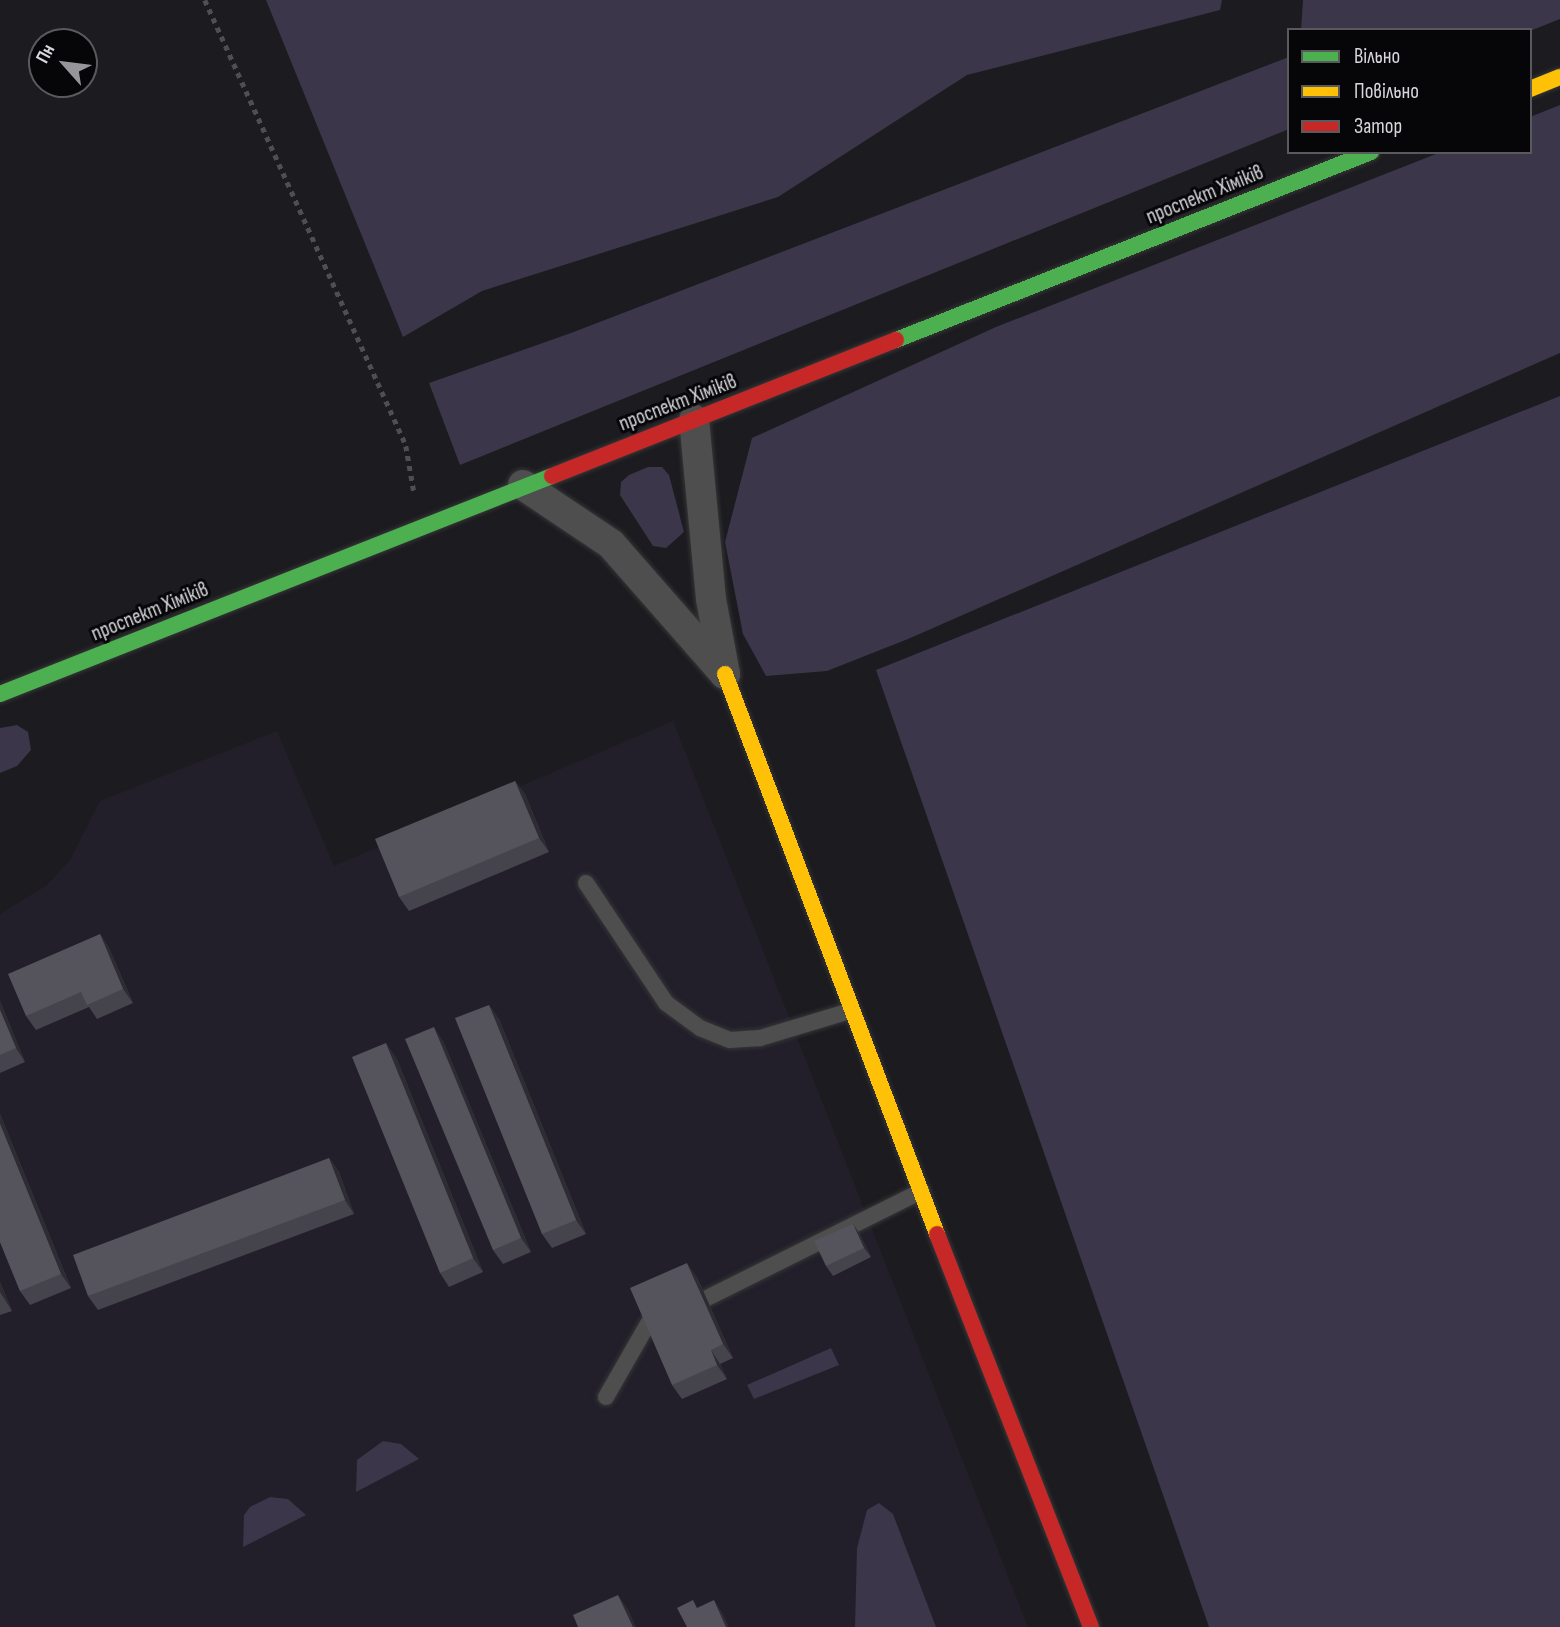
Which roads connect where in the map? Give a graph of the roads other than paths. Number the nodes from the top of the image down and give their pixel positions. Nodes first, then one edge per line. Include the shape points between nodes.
1 (1560, 77) edge
2 (1532, 88) edge
3 (1366, 154) edge
4 (695, 420) junction
5 (523, 485) junction
6 (725, 674) junction
7 (0, 694) edge
8 (586, 883) dead end
9 (850, 1011) junction
10 (922, 1191) junction
11 (707, 1298) dead end
12 (649, 1322) edge
13 (606, 1397) dead end
14 (1091, 1627) edge

1 - 2 main road
3 - 4 main road, проспект Хіміків
4 - 5 main road, проспект Хіміків
4 - 6 street via 708,574
5 - 6 street via 611,544
5 - 7 main road, проспект Хіміків
6 - 9 main road
8 - 9 lane via 666,1003 700,1028 730,1040 760,1038
9 - 10 main road
10 - 11 lane
10 - 14 main road
12 - 13 lane

